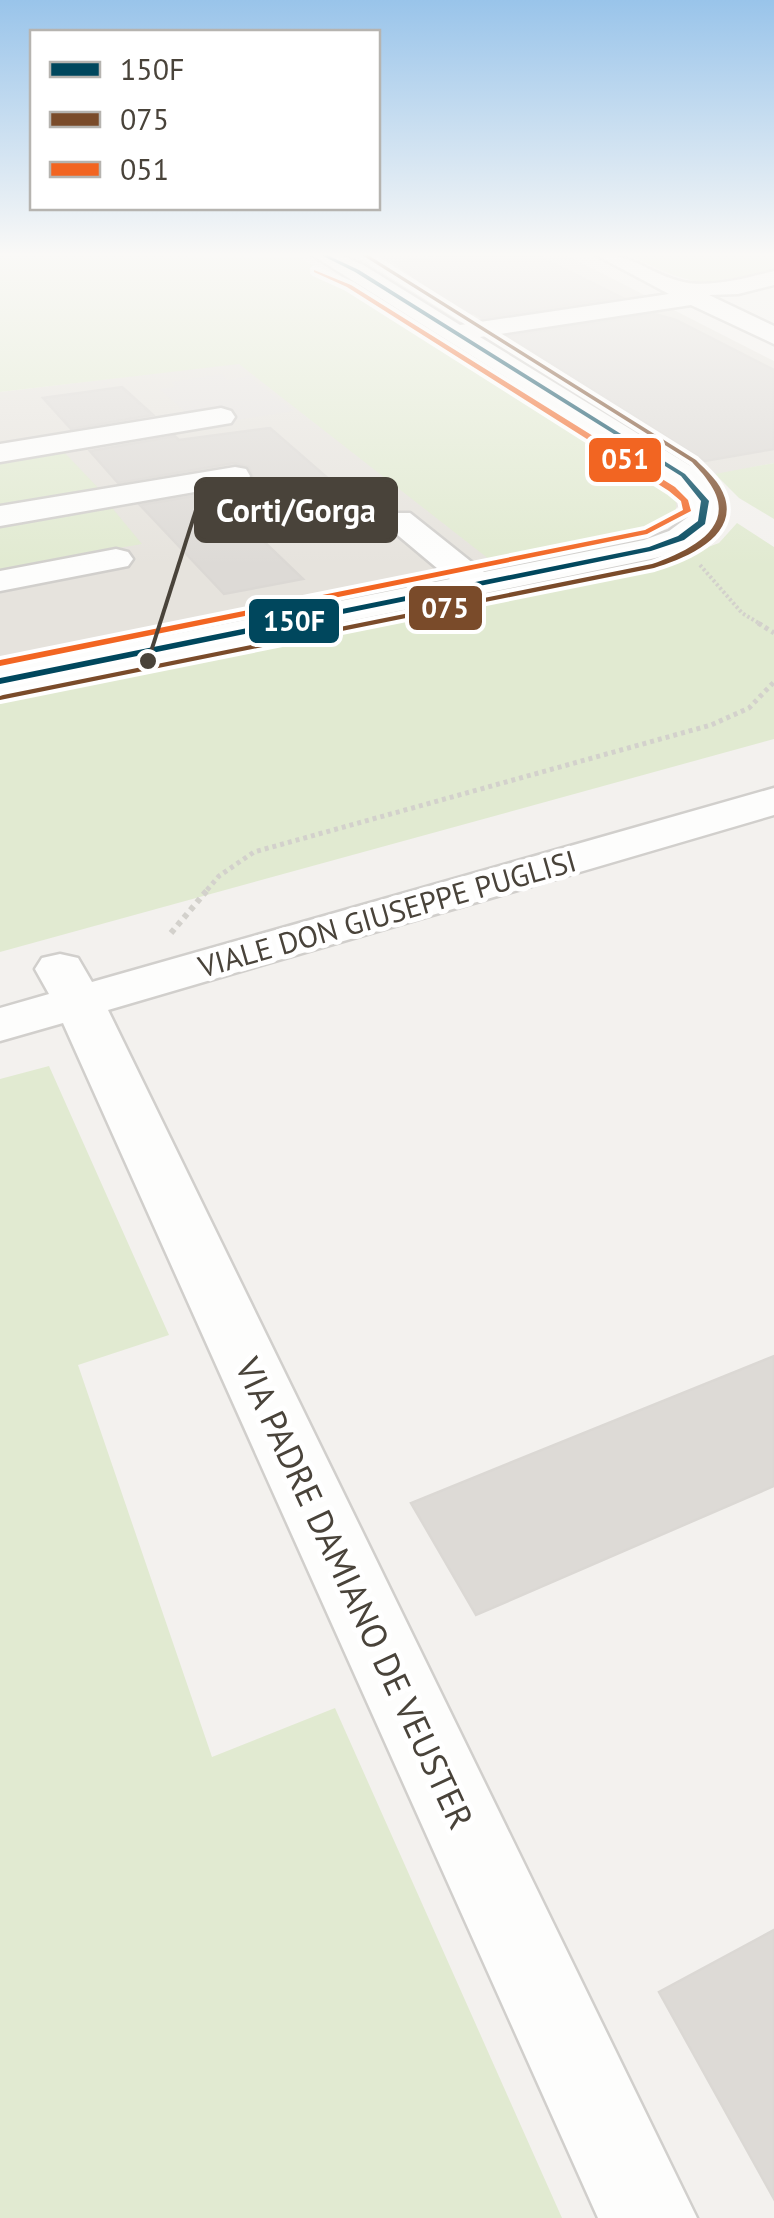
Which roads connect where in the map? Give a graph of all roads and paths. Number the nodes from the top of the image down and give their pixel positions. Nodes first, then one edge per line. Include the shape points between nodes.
1 (496, 359) edge
2 (221, 418) dead end
3 (0, 454) edge
4 (234, 476) dead end
5 (0, 516) edge
6 (398, 520) dead end
7 (691, 551) dead end
8 (116, 559) dead end
9 (0, 580) edge
10 (477, 584) junction
11 (774, 633) edge
12 (0, 644) edge
13 (10, 679) edge
14 (774, 682) edge
15 (774, 765) edge
16 (774, 801) edge
17 (166, 938) junction
18 (46, 986) edge
19 (0, 1025) edge
20 (648, 2218) edge

1 - 10 street via 683,475 706,505 700,527 680,540
2 - 3 street
4 - 5 street
6 - 10 street
7 - 11 path via 742,613
8 - 9 street
10 - 13 street
12 - 13 street
14 - 17 path via 748,708 711,725 254,852 218,876
15 - 17 street, VIALE DON GIUSEPPE PUGLISI
16 - 18 street, VIALE DON GIUSEPPE PUGLISI
17 - 18 street, VIALE DON GIUSEPPE PUGLISI
18 - 19 street, VIALE DON GIUSEPPE PUGLISI
18 - 20 street, VIA PADRE DAMIANO DE VEUSTER

